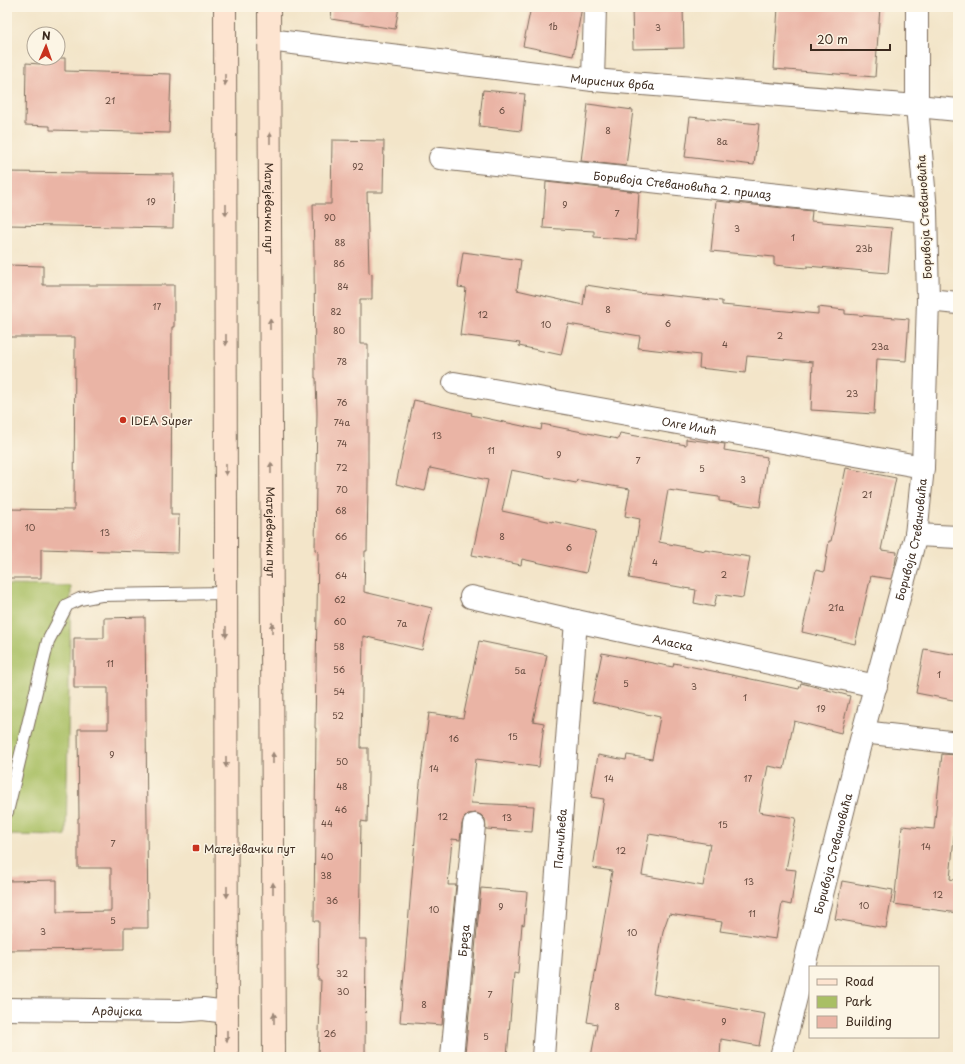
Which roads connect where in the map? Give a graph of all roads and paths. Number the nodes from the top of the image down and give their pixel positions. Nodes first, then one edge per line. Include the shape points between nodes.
1 (225, 7) edge
2 (269, 7) edge
3 (595, 7) edge
4 (917, 7) edge
5 (269, 40) junction
6 (593, 80) junction
7 (917, 106) junction
8 (958, 110) edge
9 (440, 158) dead end
10 (926, 211) junction
11 (928, 300) junction
12 (958, 302) edge
13 (454, 383) dead end
14 (923, 467) junction
15 (916, 535) junction
16 (958, 537) edge
17 (226, 593) junction
18 (471, 597) dead end
19 (576, 621) junction
20 (876, 686) junction
21 (863, 732) junction
22 (958, 743) edge
23 (7, 812) edge
24 (474, 825) dead end
25 (7, 1009) edge
26 (227, 1012) junction
27 (227, 1057) edge
28 (274, 1057) edge
29 (452, 1057) edge
30 (543, 1057) edge
31 (781, 1057) edge

1 -> 17 main road
2 - 5 main road, Матејевачки пут
3 - 6 street
4 - 7 street, Боривоја Стевановића
5 - 6 street, Мирисних врба
28 -> 5 main road, Матејевачки пут
6 - 7 street, Мирисних врба
7 - 8 street, Мирисних врба
7 - 10 street, Боривоја Стевановића
9 - 10 street, Боривоја Стевановића 2. прилаз
10 - 11 street, Боривоја Стевановића
11 - 12 street
11 - 14 street, Боривоја Стевановића
13 - 14 street, Олге Илић
14 - 15 street, Боривоја Стевановића
15 - 16 street
15 - 20 street, Боривоја Стевановића
17 - 23 lane via 101,595 80,599 67,605 48,641
17 -> 26 main road
18 - 19 street, Аласка
19 - 20 street, Аласка
19 - 30 street, Панчићева
20 - 21 street, Боривоја Стевановића
21 - 22 street
21 - 31 street, Боривоја Стевановића
24 - 29 street, Бреза
25 - 26 street, Ардијска via 203,1009
26 -> 27 main road

